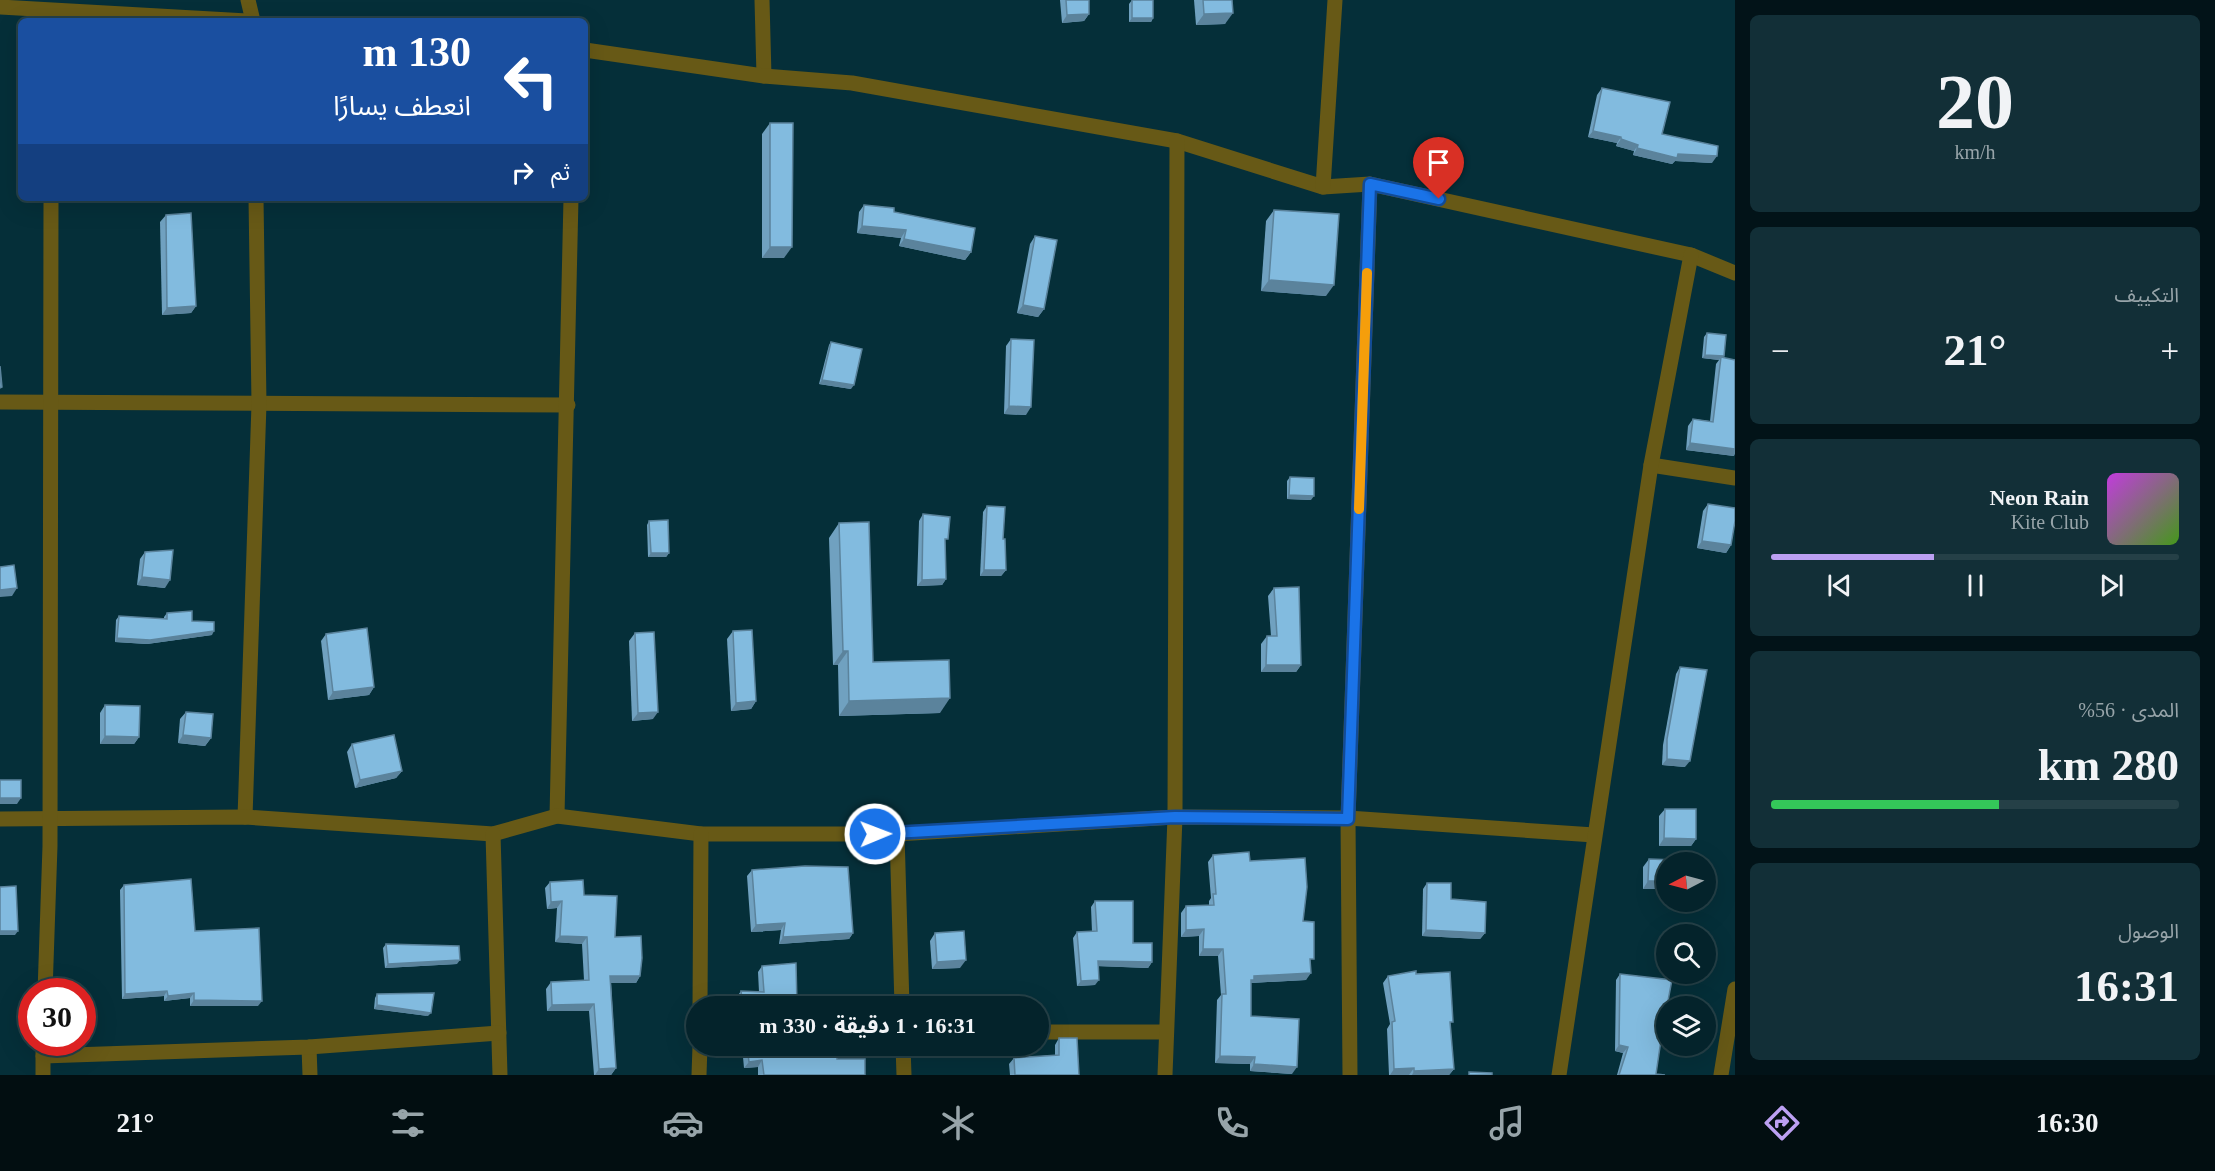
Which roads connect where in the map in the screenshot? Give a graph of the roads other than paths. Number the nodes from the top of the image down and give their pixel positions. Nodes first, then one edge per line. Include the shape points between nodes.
1 (248, 0) edge
2 (762, 0) edge
3 (1335, 0) edge
4 (0, 7) edge
5 (52, 15) edge
6 (150, 18) edge
7 (252, 18) edge
8 (588, 50) edge
9 (764, 76) junction
10 (1177, 141) junction
11 (1370, 184) junction
12 (1323, 187) junction
13 (51, 201) edge
14 (256, 201) edge
15 (571, 201) edge
16 (1691, 255) junction
17 (1735, 273) edge
18 (0, 402) edge
19 (51, 402) junction
20 (259, 404) junction
21 (568, 405) junction
22 (1651, 465) junction
23 (1735, 478) edge
24 (557, 816) junction
25 (245, 817) junction
26 (1175, 817) junction
27 (0, 819) edge
28 (50, 819) junction
29 (1348, 819) junction
30 (493, 834) junction
31 (700, 834) junction
32 (897, 834) junction
33 (1594, 835) junction
34 (45, 978) edge
35 (1735, 989) edge
36 (700, 996) edge
37 (902, 996) edge
38 (1049, 1032) edge
39 (1165, 1032) junction
40 (499, 1033) junction
41 (309, 1047) junction
42 (96, 1049) edge
43 (43, 1056) edge
44 (700, 1056) edge
45 (903, 1056) edge
46 (43, 1075) edge
47 (310, 1075) edge
48 (500, 1075) edge
49 (699, 1075) edge
50 (904, 1075) edge
51 (1165, 1075) edge
52 (1350, 1075) edge
53 (1559, 1075) edge
54 (1721, 1075) edge

1 - 7 street
2 - 9 street
3 - 12 street
4 - 5 street
5 - 6 street
8 - 9 street
9 - 10 street via 852,83
10 - 12 street
10 - 26 street
11 - 12 street
11 - 16 street
11 - 29 street
13 - 19 street
14 - 20 street
15 - 21 street
16 - 17 street
16 - 22 street
18 - 19 street
19 - 20 street
19 - 28 street
20 - 21 street
20 - 25 street
21 - 24 street
22 - 23 street
22 - 33 street
24 - 30 street
24 - 31 street
25 - 28 street
25 - 30 street
26 - 29 street
26 - 32 street
26 - 39 street
27 - 28 street
28 - 34 street
29 - 33 street
29 - 52 street
30 - 40 street
31 - 32 street
31 - 36 street
32 - 37 street
33 - 53 street
35 - 54 street
38 - 39 street
39 - 51 street
40 - 41 street
40 - 48 street
41 - 42 street
41 - 47 street
43 - 46 street
44 - 49 street
45 - 50 street

